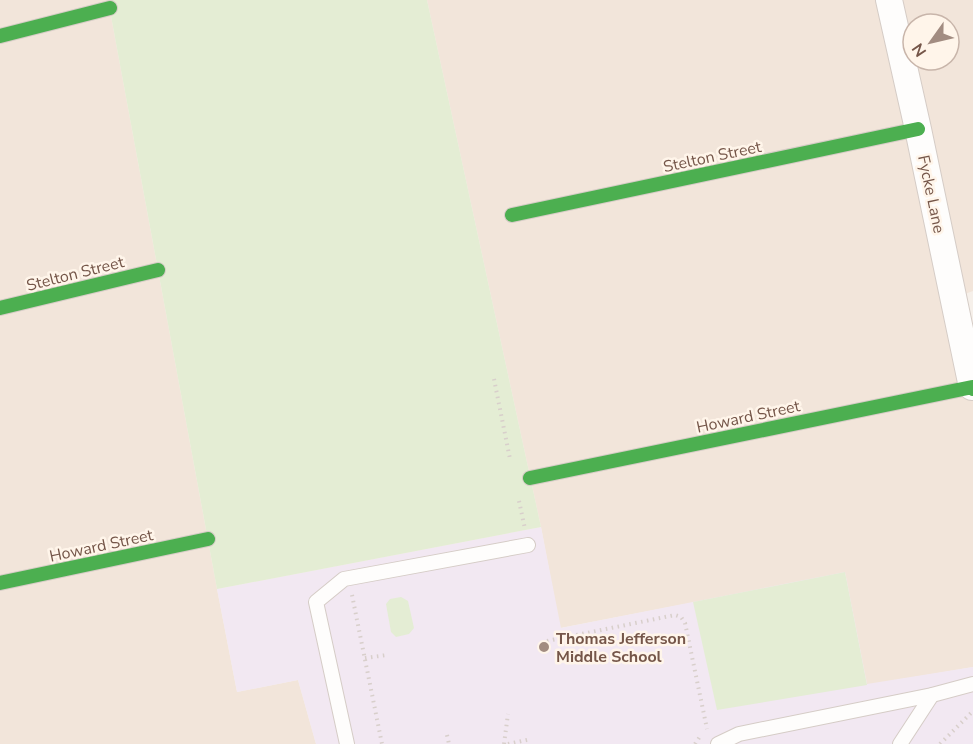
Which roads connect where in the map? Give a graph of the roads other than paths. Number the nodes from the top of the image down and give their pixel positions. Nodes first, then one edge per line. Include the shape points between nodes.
1 (888, 0) edge
2 (110, 8) dead end
3 (0, 36) edge
4 (918, 129) junction
5 (512, 215) dead end
6 (158, 270) dead end
7 (0, 308) edge
8 (973, 388) edge
9 (530, 478) dead end
10 (208, 539) dead end
11 (528, 545) dead end
12 (0, 583) edge
13 (973, 684) edge
14 (932, 694) junction
15 (346, 744) edge
16 (718, 744) edge
17 (900, 744) edge

1 - 4 street, Fycke Lane
2 - 3 street
4 - 5 street, Stelton Street
4 - 8 street, Fycke Lane
6 - 7 street, Stelton Street
8 - 9 street, Howard Street
10 - 12 street, Howard Street
11 - 15 lane via 344,579 316,602
13 - 14 lane
14 - 16 lane via 739,734
14 - 17 lane

